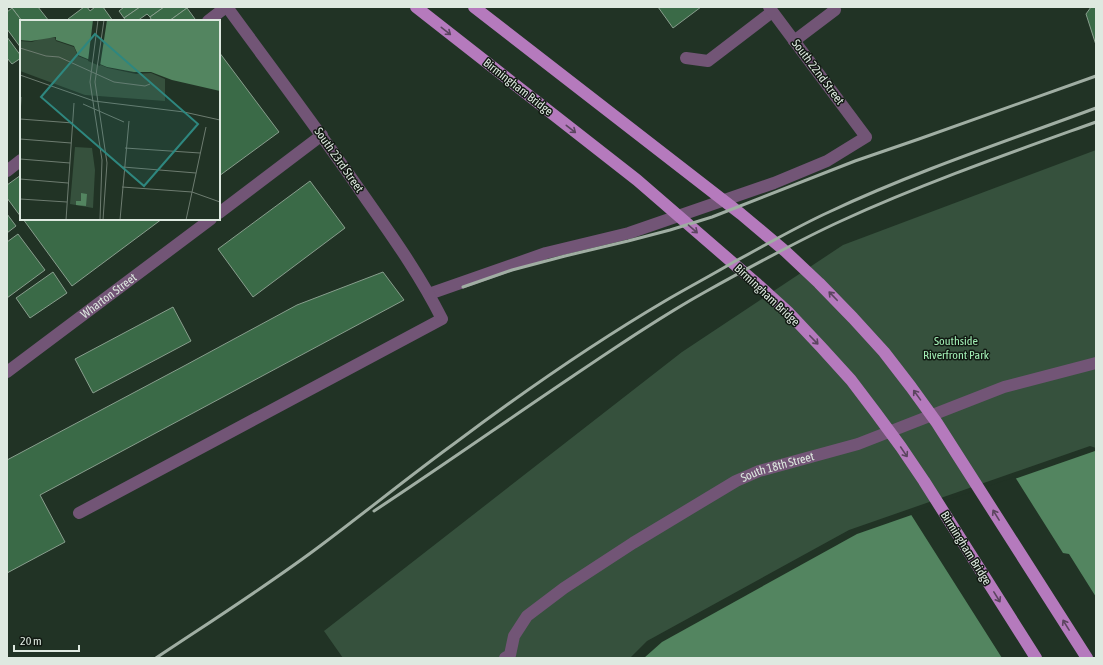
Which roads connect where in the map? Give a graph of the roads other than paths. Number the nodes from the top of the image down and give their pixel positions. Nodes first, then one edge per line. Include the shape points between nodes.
1 (227, 7) edge
2 (416, 7) edge
3 (474, 7) edge
4 (770, 9) edge
5 (835, 10) dead end
6 (209, 20) edge
7 (794, 40) junction
8 (686, 58) dead end
9 (322, 135) junction
10 (20, 161) edge
11 (7, 171) edge
12 (220, 212) edge
13 (210, 220) edge
14 (429, 294) junction
15 (1096, 363) edge
16 (7, 372) edge
17 (80, 513) dead end
18 (507, 657) edge
19 (1036, 658) edge
20 (1087, 658) edge

1 - 6 street
1 - 9 street, South 23rd Street
2 -> 19 main road, Birmingham Bridge via 637,180 756,283 821,347 851,380 901,447
20 -> 3 main road via 937,422 884,352 853,318 785,251 741,214
4 - 7 street, South 22nd Street
4 - 8 street via 708,61
5 - 7 street
7 - 14 street, South 22nd Street via 866,137 827,161 774,183 629,233 546,253
9 - 12 street
9 - 14 street, South 23rd Street via 409,260
10 - 11 street
13 - 16 street, Wharton Street
14 - 17 street, South 23rd Street via 442,318
15 - 18 street, South 18th Street via 1004,387 858,444 758,471 736,481 626,547 527,616 514,636

